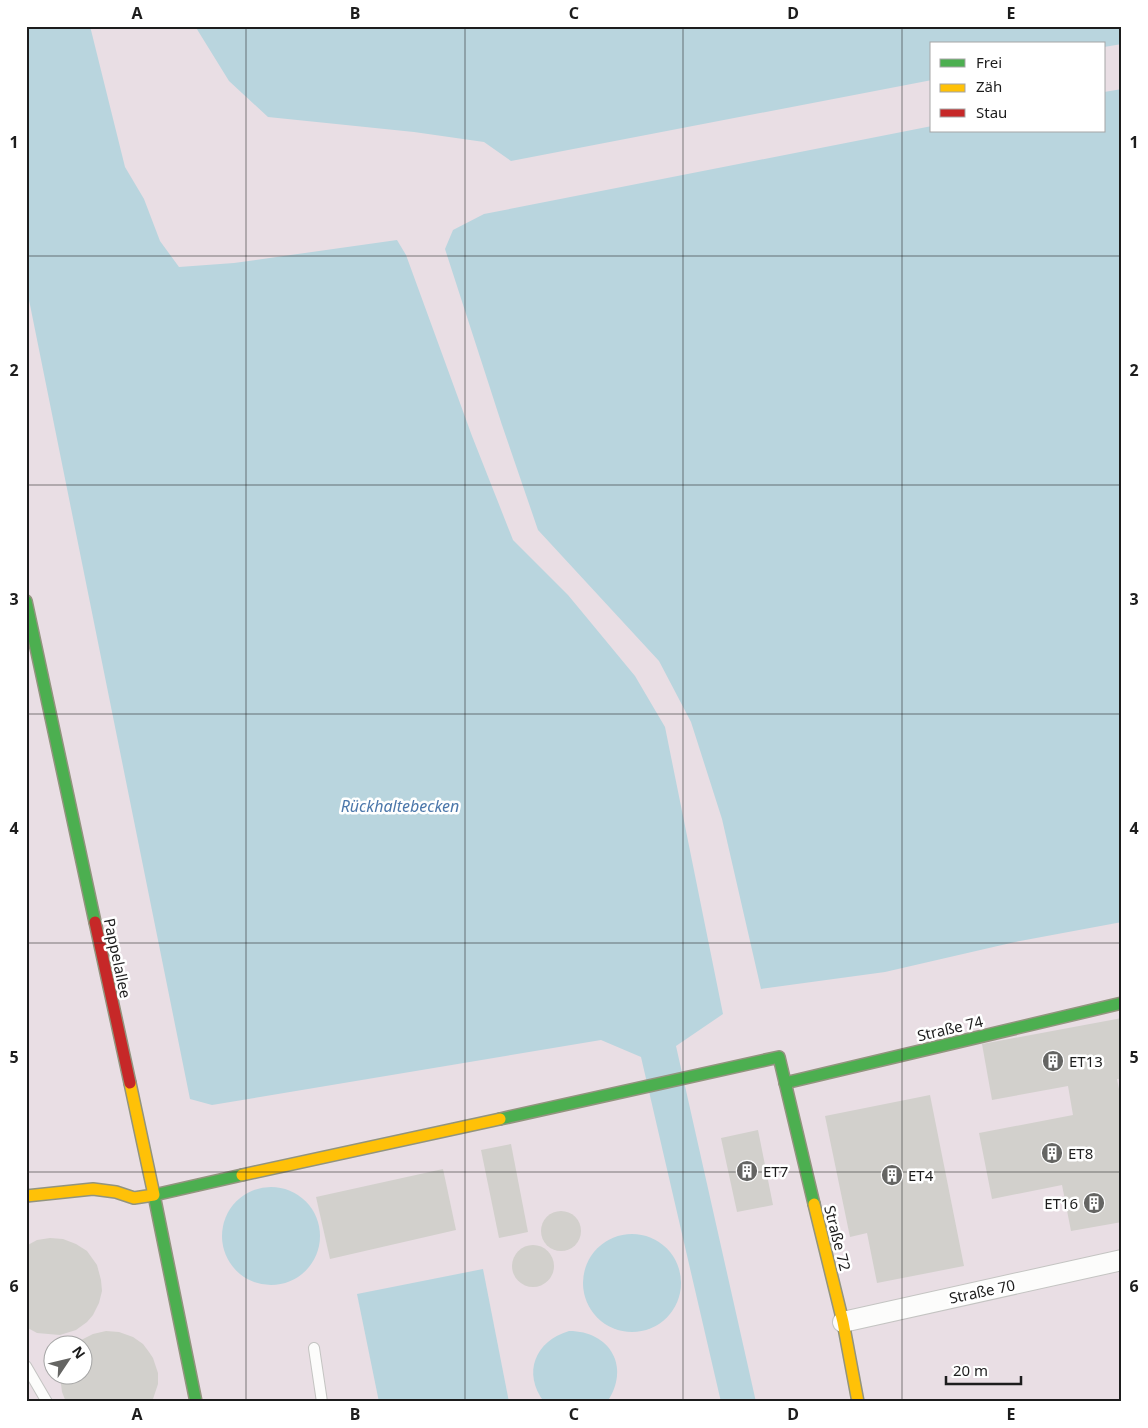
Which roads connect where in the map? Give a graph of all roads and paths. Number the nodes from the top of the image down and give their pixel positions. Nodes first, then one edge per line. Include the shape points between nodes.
1 (26, 601) edge
2 (1122, 1003) edge
3 (785, 1083) junction
4 (154, 1195) junction
5 (26, 1196) edge
6 (1122, 1260) edge
7 (843, 1322) junction
8 (314, 1348) dead end
9 (26, 1366) edge
10 (47, 1402) edge
11 (196, 1402) edge
12 (322, 1402) edge
13 (858, 1402) edge

1 - 4 street, Pappelallee
2 - 3 street, Straße 74
3 - 4 street, Straße 72 via 779,1058
3 - 7 street, Straße 72
4 - 5 street via 134,1198 93,1189
4 - 11 street, Pappelallee
6 - 7 street, Straße 70
7 - 13 street, Straße 72
8 - 12 lane
9 - 10 lane

